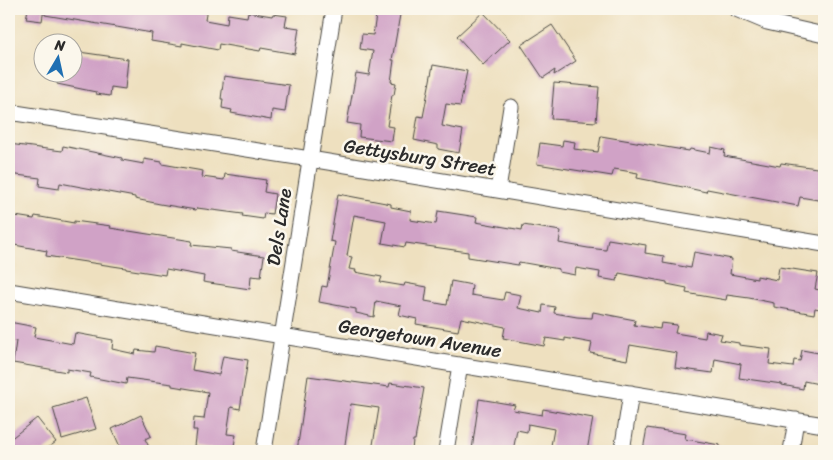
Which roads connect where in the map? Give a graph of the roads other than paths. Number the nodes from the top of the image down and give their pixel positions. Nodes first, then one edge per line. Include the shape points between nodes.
1 (334, 9) edge
2 (736, 9) edge
3 (824, 35) edge
4 (511, 107) dead end
5 (9, 112) edge
6 (310, 159) junction
7 (498, 190) junction
8 (824, 244) edge
9 (9, 291) edge
10 (282, 335) junction
11 (460, 365) junction
12 (631, 393) junction
13 (796, 420) junction
14 (824, 425) edge
15 (264, 451) edge
16 (446, 451) edge
17 (622, 451) edge
18 (791, 451) edge

1 - 6 street, Dels Lane
2 - 3 street via 767,22
4 - 7 street
5 - 6 street, Gettysburg Street
6 - 7 street, Gettysburg Street
6 - 10 street, Dels Lane
7 - 8 street, Gettysburg Street
9 - 10 street, Georgetown Avenue
10 - 11 street, Georgetown Avenue
10 - 15 street, Dels Lane
11 - 12 street, Georgetown Avenue
11 - 16 street
12 - 13 street, Georgetown Avenue
12 - 17 street
13 - 14 street, Georgetown Avenue
13 - 18 street

